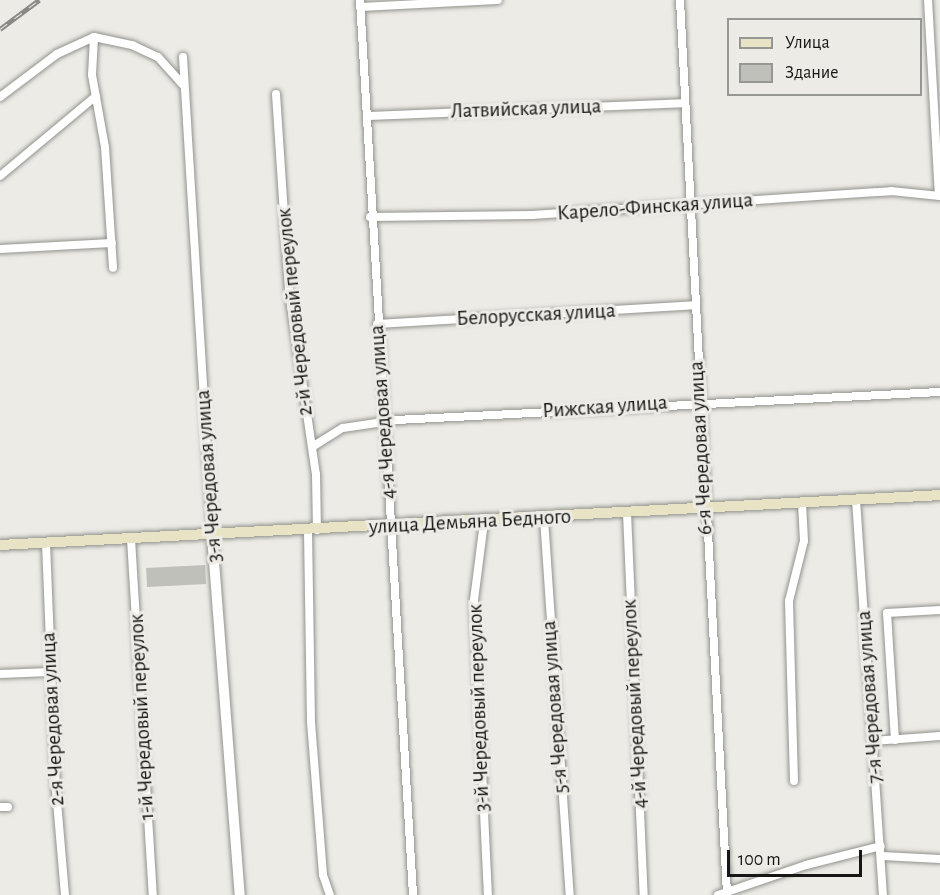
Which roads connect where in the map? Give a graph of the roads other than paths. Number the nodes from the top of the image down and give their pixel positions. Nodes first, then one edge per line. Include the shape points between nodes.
1 (498, 0) edge
2 (680, 0) edge
3 (928, 0) edge
4 (360, 4) edge
5 (94, 37) junction
6 (183, 57) dead end
7 (185, 90) junction
8 (937, 93) edge
9 (276, 94) dead end
10 (96, 96) junction
11 (0, 97) edge
12 (685, 103) junction
13 (367, 116) junction
14 (0, 176) edge
15 (940, 196) edge
16 (690, 206) junction
17 (370, 218) junction
18 (112, 243) junction
19 (0, 249) edge
20 (113, 268) dead end
21 (694, 305) junction
22 (378, 324) junction
23 (940, 392) edge
24 (699, 402) junction
25 (385, 423) junction
26 (312, 447) junction
27 (940, 495) edge
28 (856, 500) junction
29 (802, 503) junction
30 (704, 509) junction
31 (627, 513) junction
32 (544, 518) junction
33 (484, 522) junction
34 (390, 527) junction
35 (312, 531) junction
36 (212, 536) junction
37 (131, 539) junction
38 (46, 543) junction
39 (0, 545) edge
40 (940, 610) edge
41 (50, 672) junction
42 (0, 674) edge
43 (940, 736) edge
44 (895, 740) junction
45 (873, 741) junction
46 (794, 781) dead end
47 (881, 846) junction
48 (882, 856) junction
49 (940, 859) edge
50 (727, 894) edge
51 (65, 895) edge
52 (153, 895) edge
53 (240, 895) edge
54 (330, 895) edge
55 (413, 895) edge
56 (488, 895) edge
57 (570, 895) edge
58 (644, 895) edge
59 (718, 895) edge
60 (883, 895) edge

1 - 4 street
2 - 12 street, 6-я Чередовая улица
3 - 8 street
4 - 13 street, 4-я Чередовая улица
5 - 7 street via 121,42 158,57 179,76
5 - 10 street via 91,59
5 - 11 street via 57,54
6 - 7 street, 3-я Чередовая улица
7 - 36 street, 3-я Чередовая улица
8 - 15 street
9 - 26 street, 2-й Чередовый переулок via 289,292
10 - 14 street
10 - 18 street via 105,147
12 - 13 street, Латвийская улица
12 - 16 street, 6-я Чередовая улица
13 - 17 street, 4-я Чередовая улица
15 - 16 street, Карело-Финская улица via 891,191
16 - 17 street, Карело-Финская улица via 532,215
16 - 21 street, 6-я Чередовая улица
17 - 22 street, 4-я Чередовая улица
18 - 19 street
18 - 20 street
21 - 22 street, Белорусская улица
21 - 24 street, 6-я Чередовая улица
22 - 25 street, 4-я Чередовая улица
23 - 24 street, Рижская улица
24 - 25 street, Рижская улица
24 - 30 street, 6-я Чередовая улица
25 - 26 street, Рижская улица via 343,428
25 - 34 street, 4-я Чередовая улица
26 - 35 street, 2-й Чередовый переулок
27 - 28 main road, улица Демьяна Бедного
28 - 29 main road, улица Демьяна Бедного
28 - 45 street, 7-я Чередовая улица
29 - 30 main road, улица Демьяна Бедного
29 - 46 street via 803,548 789,601
30 - 31 main road, улица Демьяна Бедного
30 - 50 street, 6-я Чередовая улица
31 - 32 main road, улица Демьяна Бедного
31 - 58 street, 4-й Чередовый переулок
32 - 33 main road, улица Демьяна Бедного
32 - 57 street, 5-я Чередовая улица
33 - 34 main road, улица Демьяна Бедного
33 - 56 street, 3-й Чередовый переулок via 474,600
34 - 35 main road, улица Демьяна Бедного
34 - 55 street, 4-я Чередовая улица
35 - 36 main road, улица Демьяна Бедного
35 - 54 street, 2-й Чередовый переулок via 311,722 324,875
36 - 37 main road, улица Демьяна Бедного
36 - 53 street, 3-я Чередовая улица
37 - 38 main road, улица Демьяна Бедного
37 - 52 street, 1-й Чередовый переулок
38 - 39 main road, улица Демьяна Бедного
38 - 41 street, 2-я Чередовая улица
40 - 44 street via 887,614
41 - 42 street
41 - 51 street, 2-я Чередовая улица
43 - 44 street
44 - 45 street
45 - 47 street, 7-я Чередовая улица
47 - 48 street, 7-я Чередовая улица
47 - 50 street via 806,865
48 - 49 street
48 - 60 street, 7-я Чередовая улица
50 - 59 street

